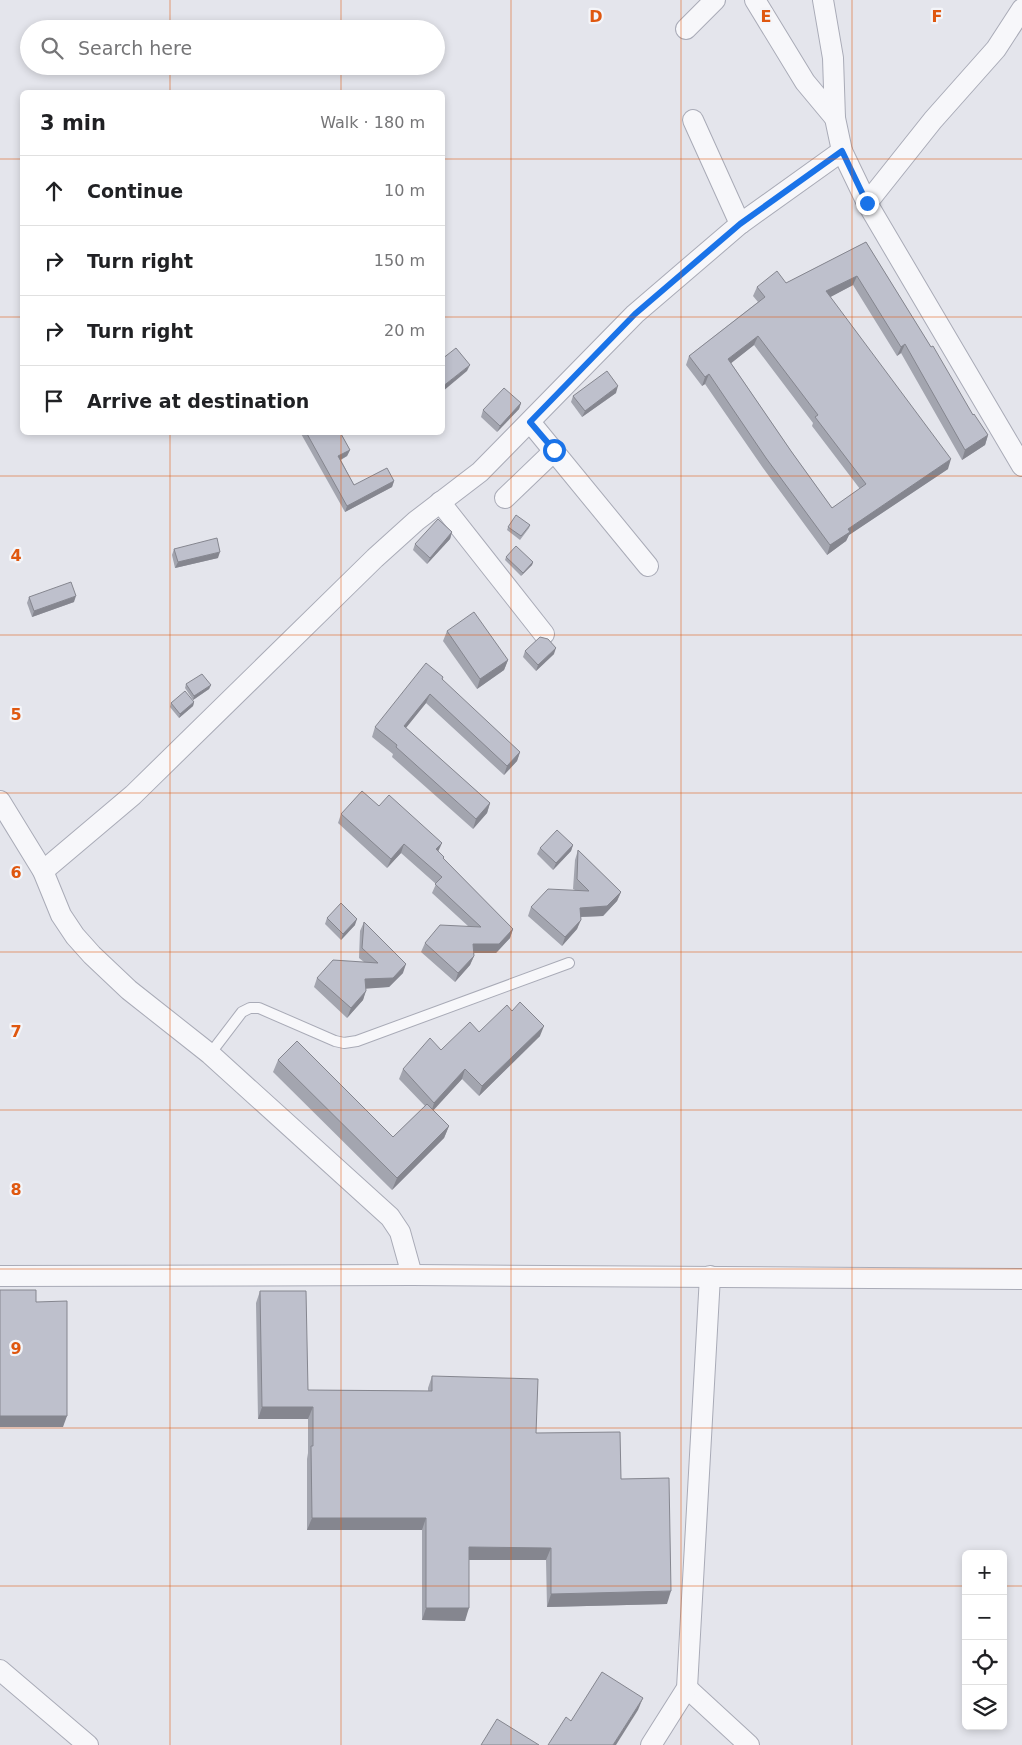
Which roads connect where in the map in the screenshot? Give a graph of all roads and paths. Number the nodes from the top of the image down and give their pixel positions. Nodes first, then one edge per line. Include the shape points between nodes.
1 (715, 0) edge
2 (755, 0) edge
3 (823, 0) edge
4 (1022, 9) edge
5 (686, 29) dead end
6 (835, 118) junction
7 (693, 120) dead end
8 (842, 151) junction
9 (867, 203) junction
10 (740, 224) junction
11 (530, 422) junction
12 (554, 450) junction
13 (1022, 466) edge
14 (505, 498) dead end
15 (440, 502) junction
16 (648, 566) dead end
17 (544, 634) dead end
18 (0, 801) edge
19 (43, 871) junction
20 (569, 962) dead end
21 (210, 1054) junction
22 (412, 1275) junction
23 (0, 1276) edge
24 (710, 1276) junction
25 (1022, 1279) edge
26 (0, 1670) edge
27 (687, 1688) junction
28 (88, 1745) edge
29 (651, 1745) edge
30 (749, 1745) edge

1 - 5 street
2 - 6 street via 805,82
3 - 6 street via 833,58
4 - 9 street via 996,49 932,120
6 - 8 street
7 - 10 street
8 - 9 street
8 - 10 street
9 - 13 street
10 - 11 street via 635,314
11 - 12 street
11 - 15 street via 480,472
12 - 14 street
12 - 16 street
15 - 17 street
15 - 19 street via 375,558 133,794
18 - 19 street
19 - 21 street via 61,915 92,955 129,990
20 - 21 lane via 357,1041 344,1043 259,1008 250,1008 242,1012
21 - 22 street via 390,1217 400,1232
22 - 23 street
22 - 24 street
24 - 25 street
24 - 27 street
26 - 28 street
27 - 29 street
27 - 30 street

